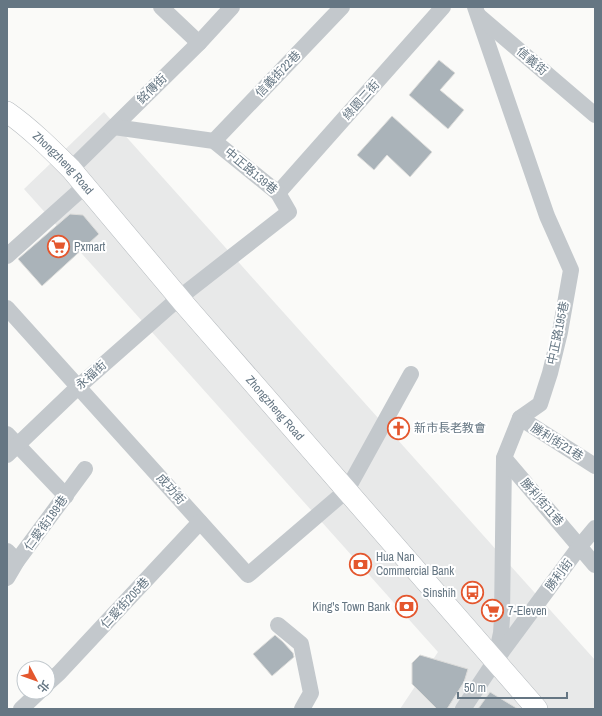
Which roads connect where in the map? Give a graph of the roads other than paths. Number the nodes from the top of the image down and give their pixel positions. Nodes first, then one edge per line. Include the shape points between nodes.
1 (161, 7) edge
2 (232, 7) edge
3 (342, 7) edge
4 (443, 7) edge
5 (474, 10) edge
6 (199, 43) junction
7 (7, 112) edge
8 (595, 115) edge
9 (114, 127) junction
10 (214, 141) junction
11 (70, 169) junction
12 (85, 186) junction
13 (278, 193) junction
14 (7, 256) edge
15 (179, 298) junction
16 (7, 308) edge
17 (411, 374) dead end
18 (78, 387) junction
19 (520, 418) junction
20 (11, 445) edge
21 (504, 458) junction
22 (595, 466) edge
23 (85, 469) dead end
24 (347, 490) junction
25 (66, 496) junction
26 (200, 522) junction
27 (595, 528) edge
28 (580, 546) junction
29 (12, 556) edge
30 (595, 565) edge
31 (7, 578) edge
32 (278, 625) dead end
33 (495, 661) junction
34 (56, 676) edge
35 (31, 700) edge
36 (21, 709) edge
37 (302, 709) edge
38 (463, 709) edge
39 (537, 709) edge

1 - 6 street
2 - 6 street, 銘傳街
3 - 10 street, 信義街22巷
4 - 13 street, 綠園二街
5 - 8 street, 信義街
5 - 19 street, 中正路195巷 via 547,216 571,270 560,332 540,404
6 - 9 street, 銘傳街
7 - 11 main road, Zhongzheng Road via 53,150
9 - 10 street, 中正路139巷
9 - 11 street, 銘傳街
10 - 13 street, 中正路139巷
11 - 12 main road, Zhongzheng Road
12 - 14 street
12 - 15 main road, Zhongzheng Road
13 - 15 street, 中正路139巷 via 289,212
15 - 18 street, 永福街
15 - 24 main road, Zhongzheng Road
16 - 18 street, 成功街
17 - 24 street
18 - 20 street, 永福街
18 - 26 street, 成功街
19 - 21 street
19 - 22 street, 勝利街21巷
20 - 25 street
21 - 28 street, 勝利街11巷
21 - 33 street via 502,618
23 - 25 street, 仁愛街189巷
24 - 26 street, 成功街 via 248,575
24 - 33 main road, Zhongzheng Road
25 - 29 street, 仁愛街189巷
26 - 34 street, 仁愛街205巷
27 - 28 street, 勝利街
28 - 30 street, 勝利街11巷
28 - 33 street, 勝利街
29 - 31 street, 仁愛街189巷
32 - 37 street via 301,644 311,693
33 - 38 street, 勝利街
33 - 39 main road, Zhongzheng Road
35 - 36 street

